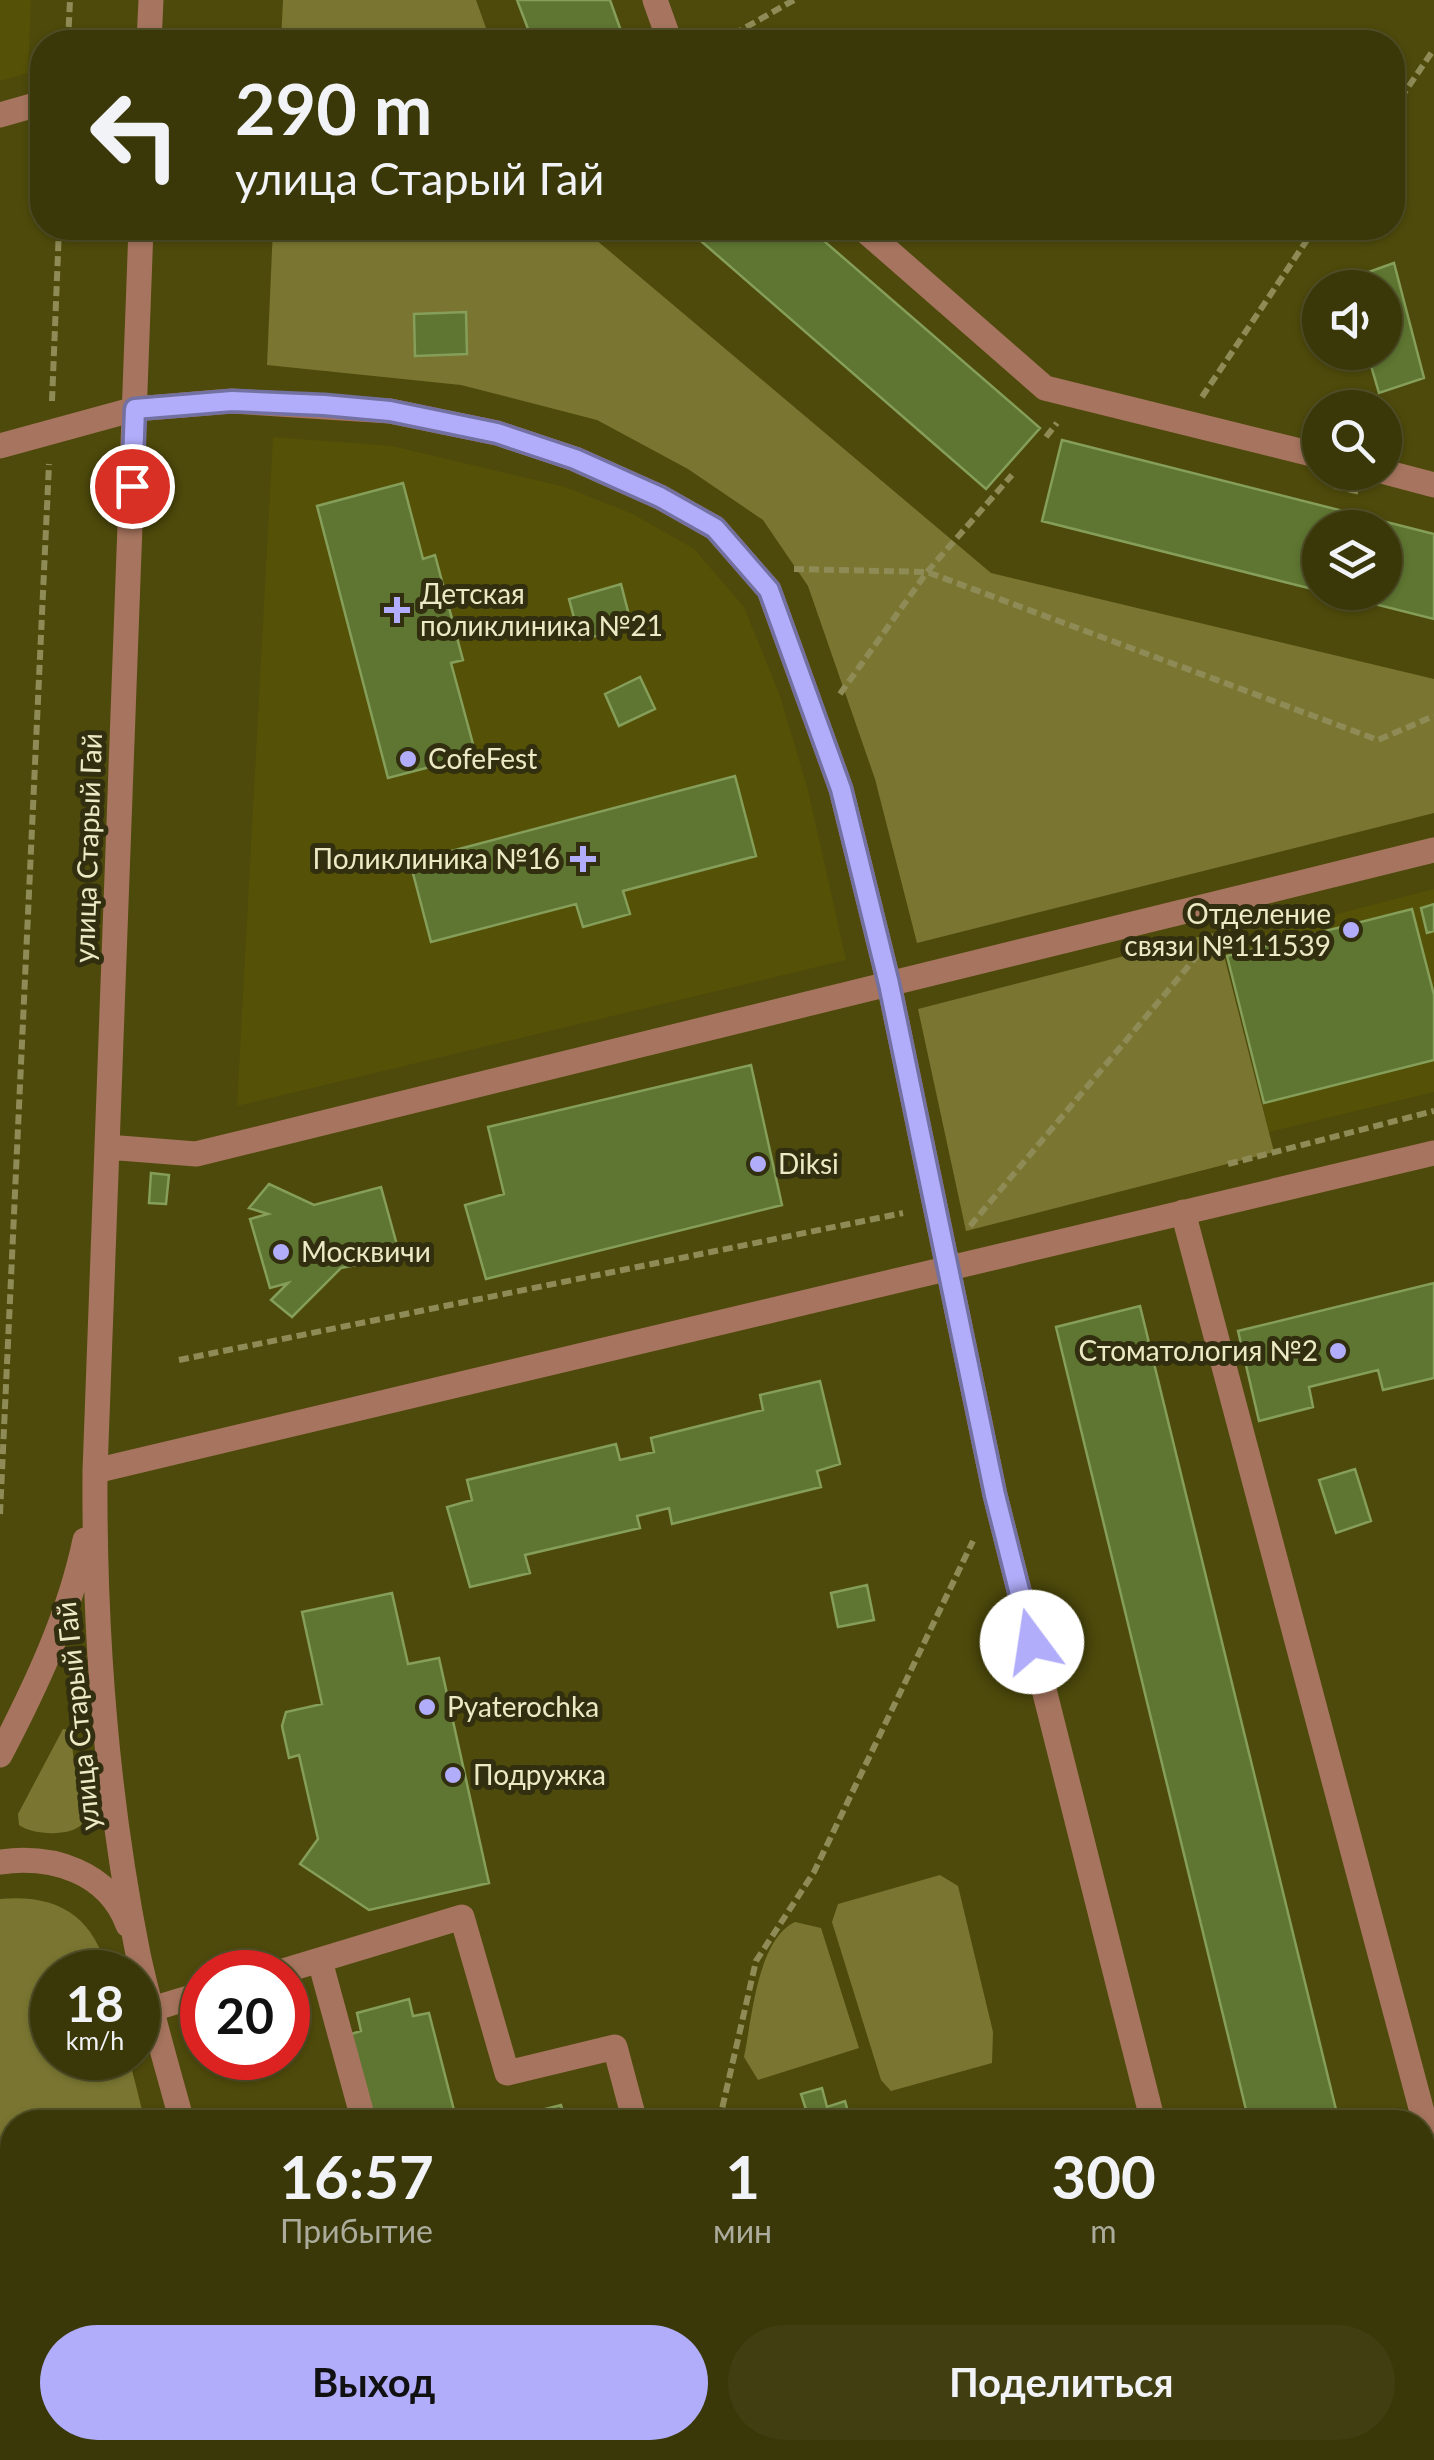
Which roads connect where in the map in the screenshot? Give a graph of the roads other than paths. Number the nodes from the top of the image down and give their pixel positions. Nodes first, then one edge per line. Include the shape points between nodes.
1 (150, 0) edge
2 (655, 0) edge
3 (149, 30) edge
4 (666, 30) edge
5 (30, 106) edge
6 (0, 115) edge
7 (141, 240) edge
8 (876, 240) edge
9 (135, 409) junction
10 (0, 446) edge
11 (1302, 452) edge
12 (1402, 477) edge
13 (1434, 485) edge
14 (1434, 850) edge
15 (889, 984) junction
16 (107, 1147) junction
17 (1434, 1153) edge
18 (1183, 1212) junction
19 (949, 1268) junction
20 (95, 1471) junction
21 (0, 1755) edge
22 (0, 1862) edge
23 (137, 1950) edge
24 (138, 1950) edge
25 (320, 1961) junction
26 (310, 1964) edge
27 (160, 2039) edge
28 (179, 2110) edge
29 (361, 2110) edge
30 (632, 2110) edge
31 (1150, 2110) edge
32 (1422, 2110) edge

1 - 3 street
2 - 4 street
5 - 6 street
7 - 9 street, улица Старый Гай
8 - 11 street via 1045,388
9 - 10 street
9 - 15 street via 232,401 324,405 480,429 575,459 715,528 769,590 841,789
9 - 16 street, улица Старый Гай
12 - 13 street
14 - 15 street
15 - 16 street via 196,1154
15 - 19 street
16 - 20 street, улица Старый Гай
17 - 18 street
18 - 19 street
18 - 32 street
19 - 20 street
19 - 31 street via 995,1495
20 - 21 street, улица Старый Гай via 64,1617
20 - 24 street, улица Старый Гай via 94,1580 104,1702
22 - 23 street, улица Старый Гай via 46,1859 77,1870 122,1910
25 - 26 street
25 - 29 street
25 - 30 street via 462,1918 507,2073 614,2047
27 - 28 street, улица Старый Гай

